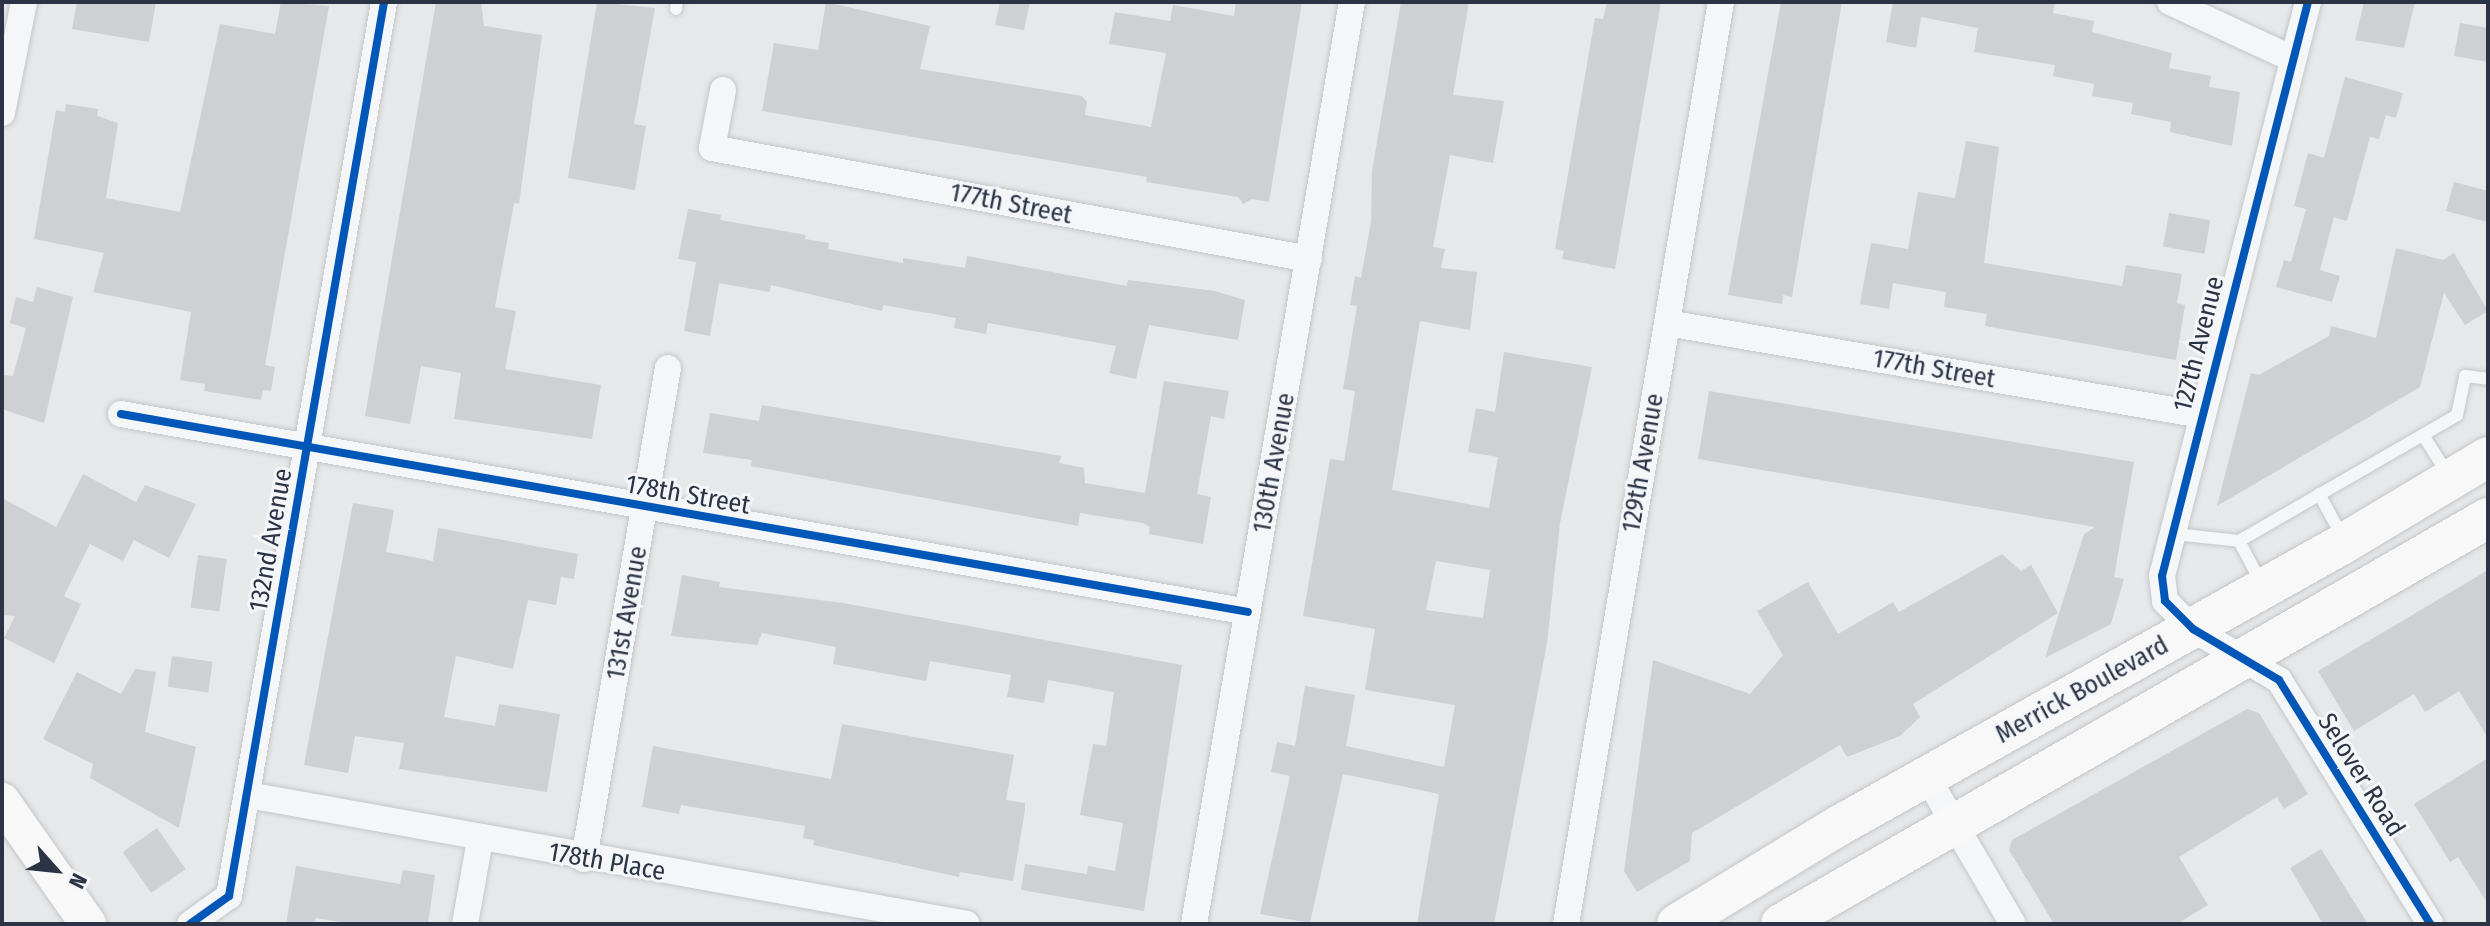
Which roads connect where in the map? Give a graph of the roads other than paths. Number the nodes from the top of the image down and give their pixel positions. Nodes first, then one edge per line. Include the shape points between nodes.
1 (24, 2) edge
2 (384, 2) edge
3 (1352, 2) edge
4 (1721, 2) edge
5 (2170, 2) edge
6 (2308, 2) edge
7 (2293, 59) junction
8 (723, 90) dead end
9 (2, 113) edge
10 (1309, 259) junction
11 (1667, 323) junction
12 (668, 368) dead end
13 (2488, 379) edge
14 (121, 414) dead end
15 (2202, 415) junction
16 (2423, 435) junction
17 (307, 449) junction
18 (2488, 457) edge
19 (2451, 479) junction
20 (2319, 494) junction
21 (644, 508) junction
22 (2488, 518) edge
23 (2174, 534) junction
24 (2239, 541) junction
25 (2346, 542) junction
26 (2265, 588) junction
27 (1248, 612) junction
28 (2193, 629) junction
29 (2245, 660) junction
30 (1927, 777) junction
31 (248, 795) junction
32 (2, 801) edge
33 (1953, 824) junction
34 (480, 840) junction
35 (584, 859) junction
36 (834, 913) edge
37 (88, 924) edge
38 (190, 924) edge
39 (465, 924) edge
40 (967, 924) edge
41 (1194, 924) edge
42 (1566, 924) edge
43 (1677, 924) edge
44 (1781, 924) edge
45 (2013, 924) edge
46 (2430, 924) edge

1 - 9 street
2 - 17 street, 132nd Avenue
3 - 10 street, 130th Avenue
4 - 11 street, 129th Avenue
5 - 7 street
6 - 7 street, 127th Avenue
7 - 15 street, 127th Avenue
8 - 10 street, 177th Street via 712,148
10 - 27 street, 130th Avenue
11 - 15 street, 177th Street
11 - 42 street, 129th Avenue
12 - 21 street, 131st Avenue
13 - 16 lane via 2465,376 2457,415
14 - 17 street, 178th Street
15 - 23 street, 127th Avenue
16 - 19 lane
16 - 20 lane
17 - 21 street, 178th Street
17 - 31 street, 132nd Avenue
18 - 19 main road, Merrick Boulevard
19 - 25 main road, Merrick Boulevard
20 - 24 lane
20 - 25 lane
21 - 27 street, 178th Street
21 - 35 street, 131st Avenue
22 - 29 main road, Merrick Boulevard
23 - 24 lane
23 - 28 street, 127th Avenue via 2162,576 2165,601
24 - 26 lane
25 - 26 main road, Merrick Boulevard
26 - 28 main road, Merrick Boulevard
27 - 41 street, 130th Avenue
28 - 29 street, 127th Avenue
28 - 30 main road, Merrick Boulevard
29 - 33 main road, Merrick Boulevard
29 - 46 street, Selover Road via 2279,680
30 - 33 street
30 - 43 main road, Merrick Boulevard
31 - 34 street, 178th Place
31 - 38 street, 132nd Avenue via 229,896
32 - 37 main road
33 - 44 main road, Merrick Boulevard
33 - 45 street
34 - 35 street, 178th Place
34 - 39 street
35 - 36 street, 178th Place
36 - 40 street, 178th Place

